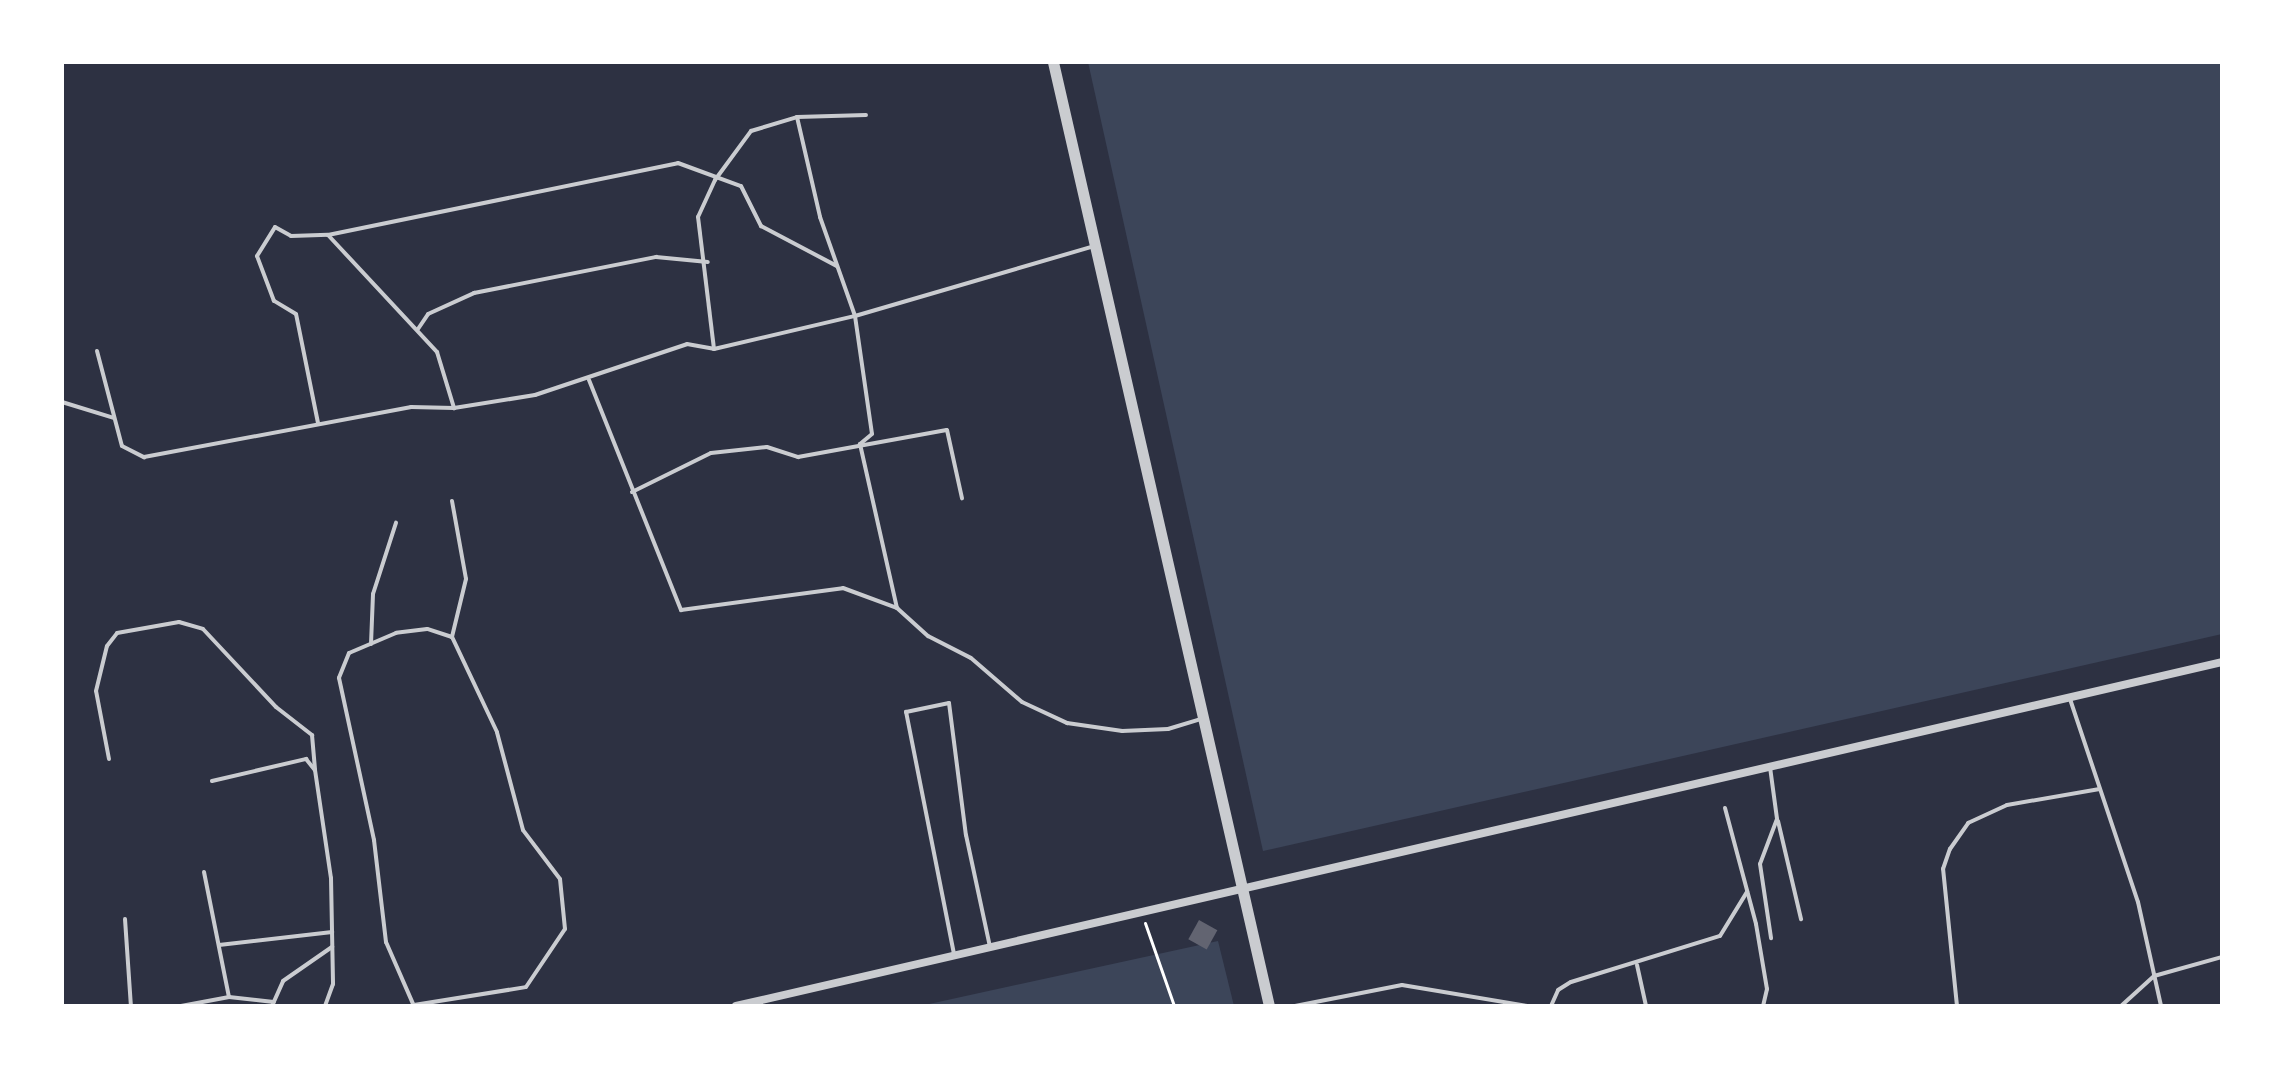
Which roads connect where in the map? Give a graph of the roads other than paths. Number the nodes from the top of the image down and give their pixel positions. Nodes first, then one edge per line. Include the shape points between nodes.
1 (1053, 62) edge
2 (866, 115) dead end
3 (797, 117) junction
4 (715, 180) junction
5 (328, 235) junction
6 (1097, 245) junction
7 (708, 262) junction
8 (839, 267) junction
9 (855, 316) junction
10 (417, 329) junction
11 (714, 349) junction
12 (97, 351) dead end
13 (589, 380) junction
14 (62, 402) edge
15 (454, 408) junction
16 (114, 418) junction
17 (318, 423) junction
18 (860, 444) junction
19 (632, 492) junction
20 (962, 498) dead end
21 (452, 501) dead end
22 (396, 523) dead end
23 (897, 608) junction
24 (452, 637) junction
25 (371, 644) junction
26 (2222, 662) edge
27 (2070, 696) junction
28 (1203, 718) junction
29 (109, 759) dead end
30 (1770, 767) junction
31 (315, 770) junction
32 (212, 781) dead end
33 (2100, 789) junction
34 (1725, 808) dead end
35 (1777, 819) junction
36 (204, 872) dead end
37 (1242, 890) junction
38 (1747, 892) junction
39 (125, 919) dead end
40 (1801, 919) dead end
41 (332, 932) junction
42 (1771, 938) dead end
43 (218, 946) junction
44 (332, 947) junction
45 (990, 948) junction
46 (954, 956) junction
47 (2222, 957) edge
48 (1637, 965) junction
49 (2154, 976) junction
50 (229, 997) junction
51 (273, 1004) edge
52 (1315, 1004) edge
53 (131, 1006) edge
54 (181, 1006) edge
55 (325, 1006) edge
56 (414, 1006) edge
57 (736, 1006) edge
58 (1269, 1006) edge
59 (1295, 1006) edge
60 (1527, 1006) edge
61 (1551, 1006) edge
62 (1646, 1006) edge
63 (1763, 1006) edge
64 (1957, 1006) edge
65 (2121, 1006) edge
66 (2161, 1006) edge

1 - 6 street
2 - 3 lane
3 - 4 lane via 751,131
3 - 8 lane via 820,217
4 - 5 lane via 678,163
4 - 7 lane via 698,217
4 - 8 lane via 741,186 761,226
5 - 10 lane
5 - 17 lane via 291,236 275,227 257,256 274,301 296,314
6 - 9 lane
6 - 28 street
7 - 10 lane via 656,257 474,293 428,314
7 - 11 lane
8 - 9 lane
9 - 11 lane
9 - 18 lane via 872,434
10 - 15 lane via 437,352
11 - 13 lane via 687,344
12 - 16 lane
13 - 15 lane
13 - 19 lane
14 - 16 lane
15 - 17 lane via 411,407
16 - 17 lane via 122,446 144,457
18 - 19 lane via 798,457 767,447 711,453
18 - 20 lane via 947,430
18 - 23 lane
19 - 23 lane via 681,610 843,588
21 - 24 lane via 466,579
22 - 25 lane via 373,594
23 - 28 lane via 928,636 971,658 1022,702 1067,723 1122,731 1168,729
24 - 25 lane via 427,629 396,633
24 - 56 lane via 497,732 523,830 560,879 565,929 526,987
25 - 56 lane via 349,653 339,678 340,700 374,840 386,942
26 - 27 street
27 - 30 street
27 - 33 lane
28 - 37 street
29 - 31 lane via 96,691 107,646 117,633 179,622 203,629 276,707 312,735
30 - 35 lane
30 - 37 street
31 - 32 lane via 306,759
31 - 41 lane via 331,878
33 - 49 lane via 2138,902
33 - 64 lane via 2007,805 1968,823 1950,849 1943,869
34 - 38 lane
35 - 40 lane
35 - 42 lane via 1760,864
36 - 43 lane
37 - 45 street
37 - 58 street
38 - 48 lane via 1720,936
38 - 63 lane via 1767,989
39 - 53 lane
41 - 43 lane
41 - 44 lane
43 - 50 lane
44 - 51 lane via 283,981
44 - 55 lane via 333,984
45 - 46 street
45 - 46 lane via 966,835 949,703 906,712
46 - 57 street
47 - 49 lane
48 - 61 lane via 1571,982 1558,990
48 - 62 lane
49 - 65 lane
49 - 66 lane
50 - 51 lane
50 - 54 lane
52 - 59 lane
52 - 60 lane via 1402,985

